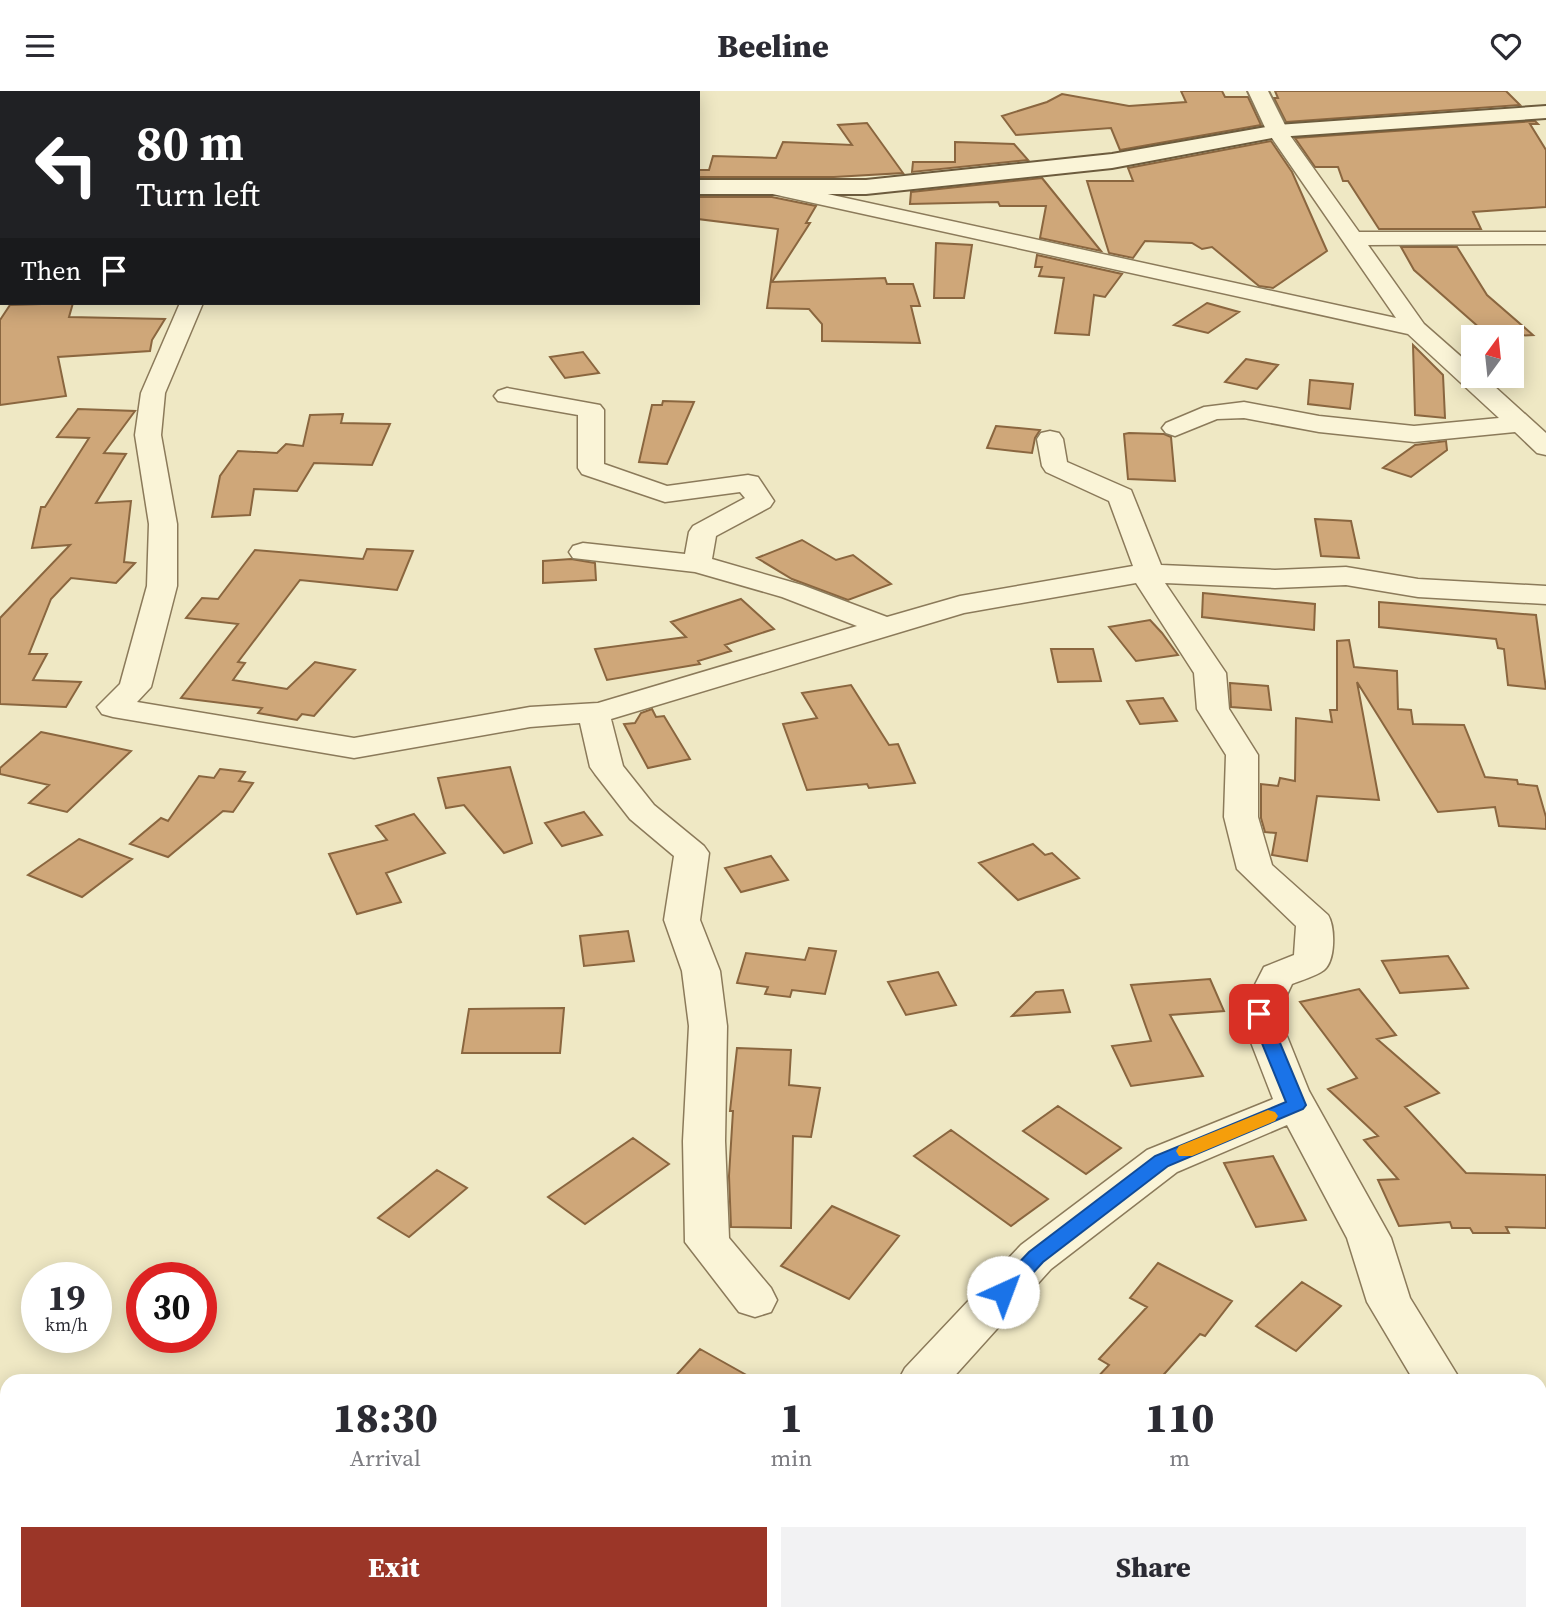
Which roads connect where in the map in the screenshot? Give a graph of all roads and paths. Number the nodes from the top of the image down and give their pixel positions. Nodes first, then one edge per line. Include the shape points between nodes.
1 (1256, 92) edge
2 (1546, 112) edge
3 (1278, 131) junction
4 (700, 187) edge
5 (768, 187) junction
6 (1546, 238) edge
7 (1353, 239) junction
8 (190, 305) edge
9 (1416, 329) junction
10 (507, 396) dead end
11 (1519, 424) junction
12 (1175, 428) dead end
13 (1050, 439) dead end
14 (1546, 447) edge
15 (583, 552) dead end
16 (697, 564) junction
17 (1147, 573) junction
18 (1546, 595) edge
19 (886, 627) junction
20 (601, 712) junction
21 (1297, 1105) junction
22 (755, 1300) dead end
23 (927, 1374) edge
24 (1434, 1374) edge

1 - 3 main road
2 - 3 main road
3 - 5 main road via 1112,161 942,180 866,187
3 - 7 street
4 - 5 main road
5 - 9 street
6 - 7 street
7 - 9 street
8 - 20 street via 153,393 148,435 163,524 162,586 135,687 113,707 354,748 530,717
9 - 11 street
10 - 16 street via 591,410 591,468 664,494 748,483 760,501 704,533
11 - 12 street via 1415,434 1244,410 1213,412
11 - 14 street
13 - 17 street via 1055,466 1121,496
15 - 16 street
16 - 19 street via 792,591
17 - 18 street via 1275,579 1346,576 1418,588
17 - 19 street via 960,605
17 - 21 street via 1210,673 1213,709 1242,755 1241,817 1255,869 1314,923 1312,961 1277,976 1259,1014
19 - 20 street
20 - 22 street via 594,714 607,767 642,812 692,853 682,920 701,971 708,1026 707,1242
21 - 23 street via 1162,1161 1036,1257
21 - 24 street via 1369,1238 1389,1302

